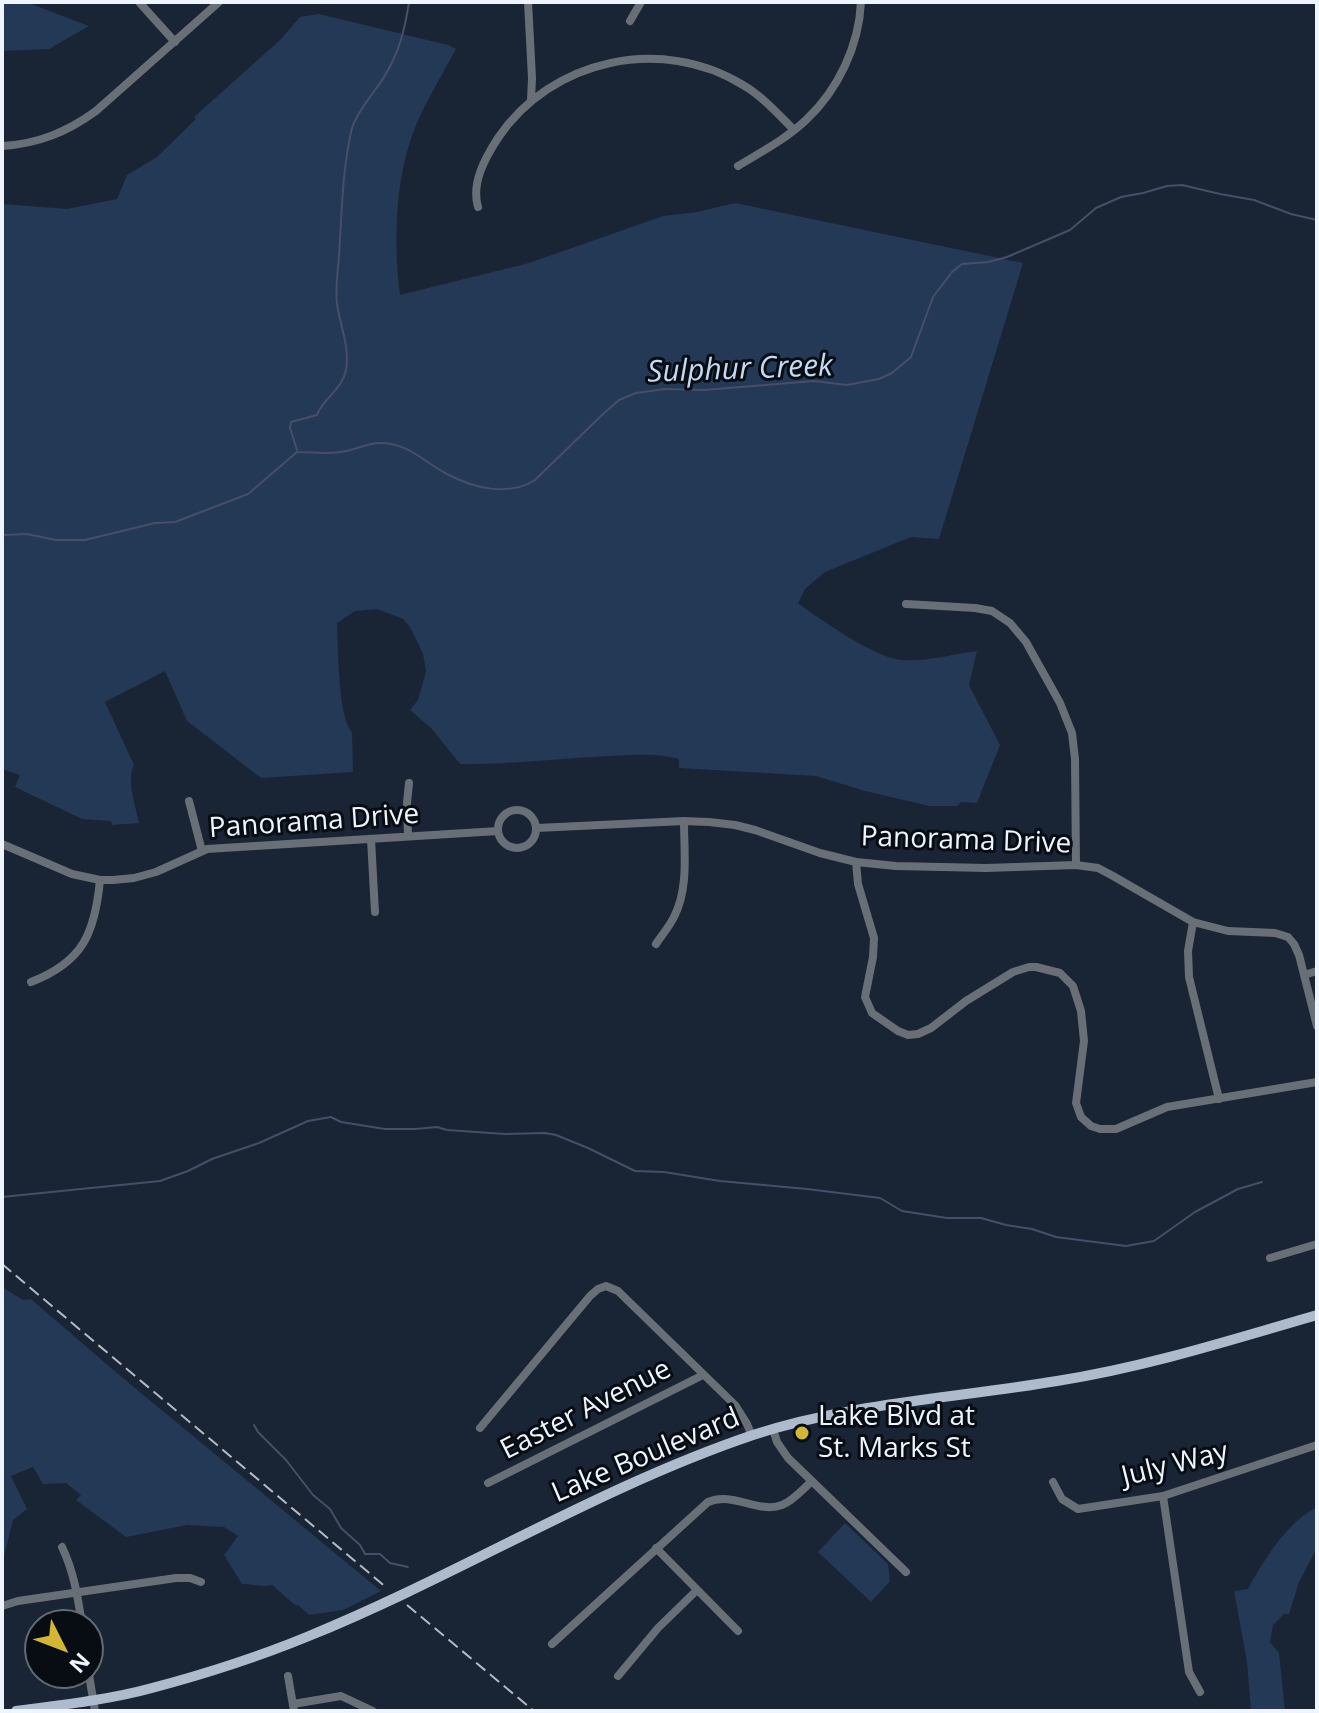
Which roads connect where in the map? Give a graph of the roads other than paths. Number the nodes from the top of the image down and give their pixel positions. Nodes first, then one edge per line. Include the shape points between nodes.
1 (139, 2) edge
2 (219, 2) edge
3 (528, 2) edge
4 (641, 2) edge
5 (861, 2) edge
6 (630, 21) dead end
7 (175, 42) junction
8 (531, 100) junction
9 (794, 130) junction
10 (2, 146) edge
11 (738, 166) dead end
12 (478, 207) dead end
13 (906, 604) dead end
14 (409, 783) dead end
15 (189, 801) dead end
16 (684, 821) junction
17 (537, 828) junction
18 (498, 831) junction
19 (408, 836) junction
20 (371, 839) junction
21 (2, 844) edge
22 (202, 851) junction
23 (856, 862) junction
24 (1076, 865) junction
25 (100, 880) junction
26 (375, 912) dead end
27 (1193, 922) junction
28 (656, 944) dead end
29 (1317, 971) edge
30 (1304, 975) junction
31 (31, 982) dead end
32 (1317, 1026) edge
33 (1317, 1082) edge
34 (1219, 1099) junction
35 (1317, 1244) edge
36 (1270, 1258) dead end
37 (1317, 1315) edge
38 (703, 1375) junction
39 (480, 1428) dead end
40 (773, 1429) junction
41 (752, 1436) junction
42 (1317, 1445) edge
43 (812, 1481) junction
44 (1053, 1482) dead end
45 (488, 1483) dead end
46 (1163, 1496) junction
47 (62, 1547) dead end
48 (656, 1548) junction
49 (906, 1572) dead end
50 (201, 1582) dead end
51 (697, 1590) junction
52 (77, 1591) junction
53 (2, 1606) edge
54 (80, 1609) edge
55 (738, 1631) dead end
56 (552, 1644) dead end
57 (288, 1676) dead end
58 (618, 1676) dead end
59 (1200, 1692) dead end
60 (94, 1706) edge
61 (294, 1707) edge
62 (16, 1711) edge
63 (373, 1711) edge

1 - 7 street
2 - 7 street
3 - 8 street
4 - 6 street
5 - 9 street via 846,63 822,101
7 - 10 street via 79,123 38,141
8 - 9 street via 578,72 607,63 679,61 743,84
8 - 12 street via 486,158 476,184
9 - 11 street
13 - 24 street via 992,611 1026,642 1072,733
14 - 19 street
15 - 22 street
16 - 17 street, Panorama Drive
16 - 23 street, Panorama Drive via 735,825
16 - 28 street via 681,898
17 - 18 street, Panorama Drive via 529,844 519,848 503,843
17 - 18 street, Panorama Drive via 533,818 516,810 504,815
18 - 19 street, Panorama Drive
19 - 20 street, Panorama Drive
20 - 22 street, Panorama Drive
20 - 26 street
21 - 25 street, Panorama Drive via 55,868
22 - 25 street, Panorama Drive via 156,872
23 - 24 street, Panorama Drive
23 - 34 street via 874,938 867,1003 893,1028 918,1034 1013,972 1048,968 1070,982 1079,1004 1084,1041 1076,1103 1085,1122 1116,1129 1167,1107
24 - 27 street, Panorama Drive via 1106,872
25 - 31 street via 92,926 81,948 56,971
27 - 30 street, Panorama Drive via 1283,935 1294,944
27 - 34 street via 1189,977
29 - 30 street
30 - 32 street, Panorama Drive
33 - 34 street
35 - 36 street
37 - 40 main road, Lake Boulevard via 1110,1371
38 - 39 street via 618,1291 606,1286 590,1296
38 - 41 street via 738,1409
38 - 45 street, Easter Avenue
40 - 41 main road, Lake Boulevard
40 - 43 street via 788,1458
41 - 60 main road, Lake Boulevard via 635,1483 304,1638
42 - 46 street, July Way
43 - 48 street via 780,1506 724,1498 708,1502
43 - 49 street
44 - 46 street, July Way via 1062,1499 1078,1509
46 - 59 street via 1189,1672
47 - 52 street
48 - 51 street
48 - 56 street
50 - 52 street via 176,1578
51 - 55 street
51 - 58 street
52 - 53 street
52 - 54 street
57 - 61 street
60 - 62 main road, Lake Boulevard
61 - 63 street via 341,1696

